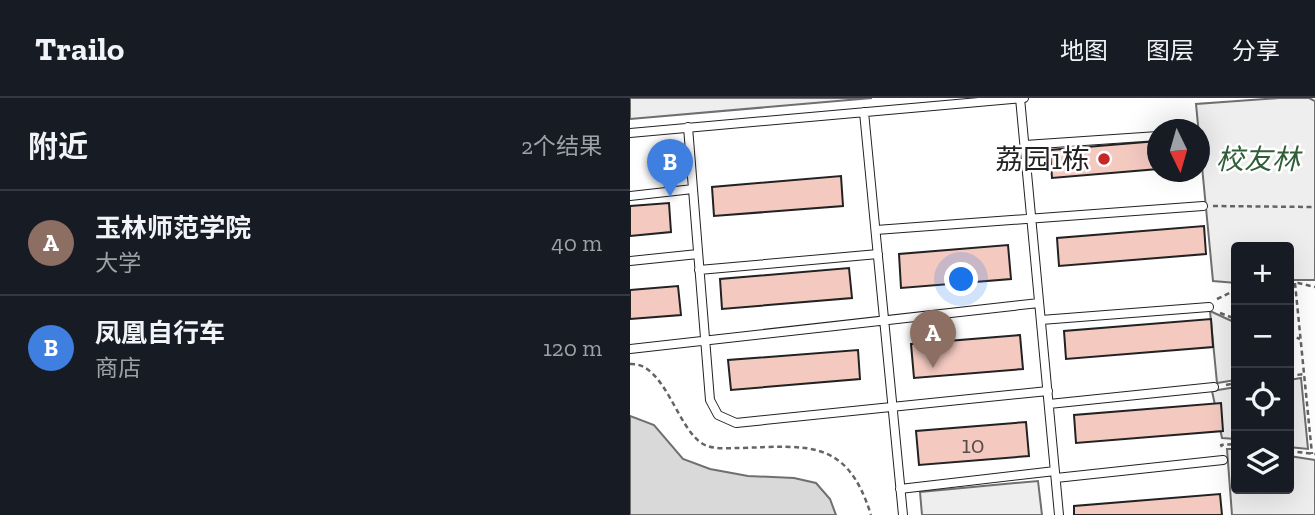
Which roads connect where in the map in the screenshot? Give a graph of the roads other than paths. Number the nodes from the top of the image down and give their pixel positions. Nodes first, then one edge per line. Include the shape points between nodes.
1 (1022, 98) edge
2 (864, 112) junction
3 (688, 127) junction
4 (630, 133) edge
5 (1147, 137) edge
6 (1025, 145) junction
7 (693, 189) junction
8 (630, 196) edge
9 (1203, 206) road end
10 (1032, 220) junction
11 (876, 230) junction
12 (698, 254) junction
13 (878, 254) junction
14 (630, 261) edge
15 (699, 270) junction
16 (1039, 303) junction
17 (1209, 307) road end
18 (884, 319) junction
19 (1041, 320) junction
20 (705, 340) junction
21 (630, 349) edge
22 (1214, 387) dead end
23 (1048, 391) junction
24 (1049, 404) junction
25 (892, 406) junction
26 (1223, 460) dead end
27 (1055, 474) junction
28 (900, 489) junction
29 (903, 515) edge
30 (1059, 515) edge

1 - 2 lane
1 - 6 lane
2 - 3 lane
2 - 11 lane
3 - 4 lane
3 - 7 lane
5 - 6 lane
6 - 10 lane
7 - 8 lane
7 - 12 lane
9 - 10 lane
10 - 11 lane
10 - 16 lane
11 - 13 lane
12 - 14 lane
12 - 15 lane
13 - 15 lane
13 - 18 lane
15 - 20 lane
16 - 18 lane
16 - 19 lane
17 - 19 lane
18 - 20 lane
18 - 25 lane
19 - 23 lane
20 - 21 lane
20 - 25 lane via 709,400 718,415 736,423
22 - 24 lane
23 - 24 lane
23 - 25 lane
24 - 27 lane
25 - 28 lane
26 - 27 lane
27 - 28 lane
27 - 30 lane
28 - 29 lane

